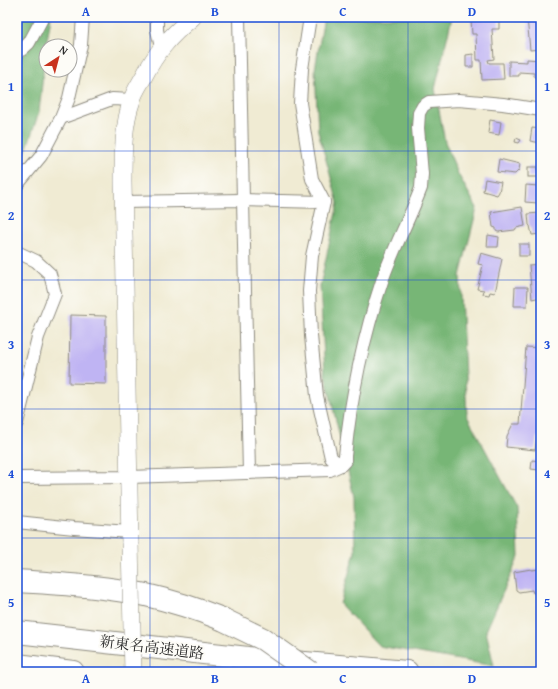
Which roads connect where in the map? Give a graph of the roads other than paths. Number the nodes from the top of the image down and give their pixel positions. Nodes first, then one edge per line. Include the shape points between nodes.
1 (43, 17) edge
2 (83, 17) edge
3 (157, 17) edge
4 (193, 17) edge
5 (239, 17) edge
6 (310, 17) edge
7 (161, 47) junction
8 (17, 54) edge
9 (132, 100) junction
10 (541, 110) edge
11 (60, 118) junction
12 (17, 185) edge
13 (242, 200) junction
14 (124, 202) junction
15 (324, 202) junction
16 (17, 252) edge
17 (17, 423) edge
18 (341, 465) junction
19 (249, 473) junction
20 (129, 477) junction
21 (17, 478) edge
22 (17, 522) edge
23 (129, 537) junction
24 (17, 581) edge
25 (17, 632) edge
26 (17, 665) edge
27 (73, 672) edge
28 (133, 672) edge
29 (310, 672) edge
30 (407, 672) edge

1 - 8 street via 29,43
2 - 11 street via 81,45 68,98
3 - 7 street
4 - 7 street
5 - 13 street
6 - 15 street via 300,103 312,179
7 - 9 street via 151,61
9 - 11 street via 112,99
9 - 14 street via 123,148
10 - 18 street via 459,100 429,102 419,113 421,188 384,277 371,316 351,403 345,449 346,461
11 - 12 street via 41,156
13 - 14 street
13 - 15 street
13 - 19 street
14 - 20 street
15 - 18 street via 312,256 309,291 311,336 317,396 331,458
16 - 17 street via 36,261 50,274 55,294 38,338
18 - 19 street via 330,470
19 - 20 street
20 - 21 street
20 - 23 street
22 - 23 street
23 - 28 street, bridge
24 - 29 highway, bridge via 100,588 183,604 263,639
25 - 30 highway, 新東名高速道路 via 248,658
26 - 27 highway

